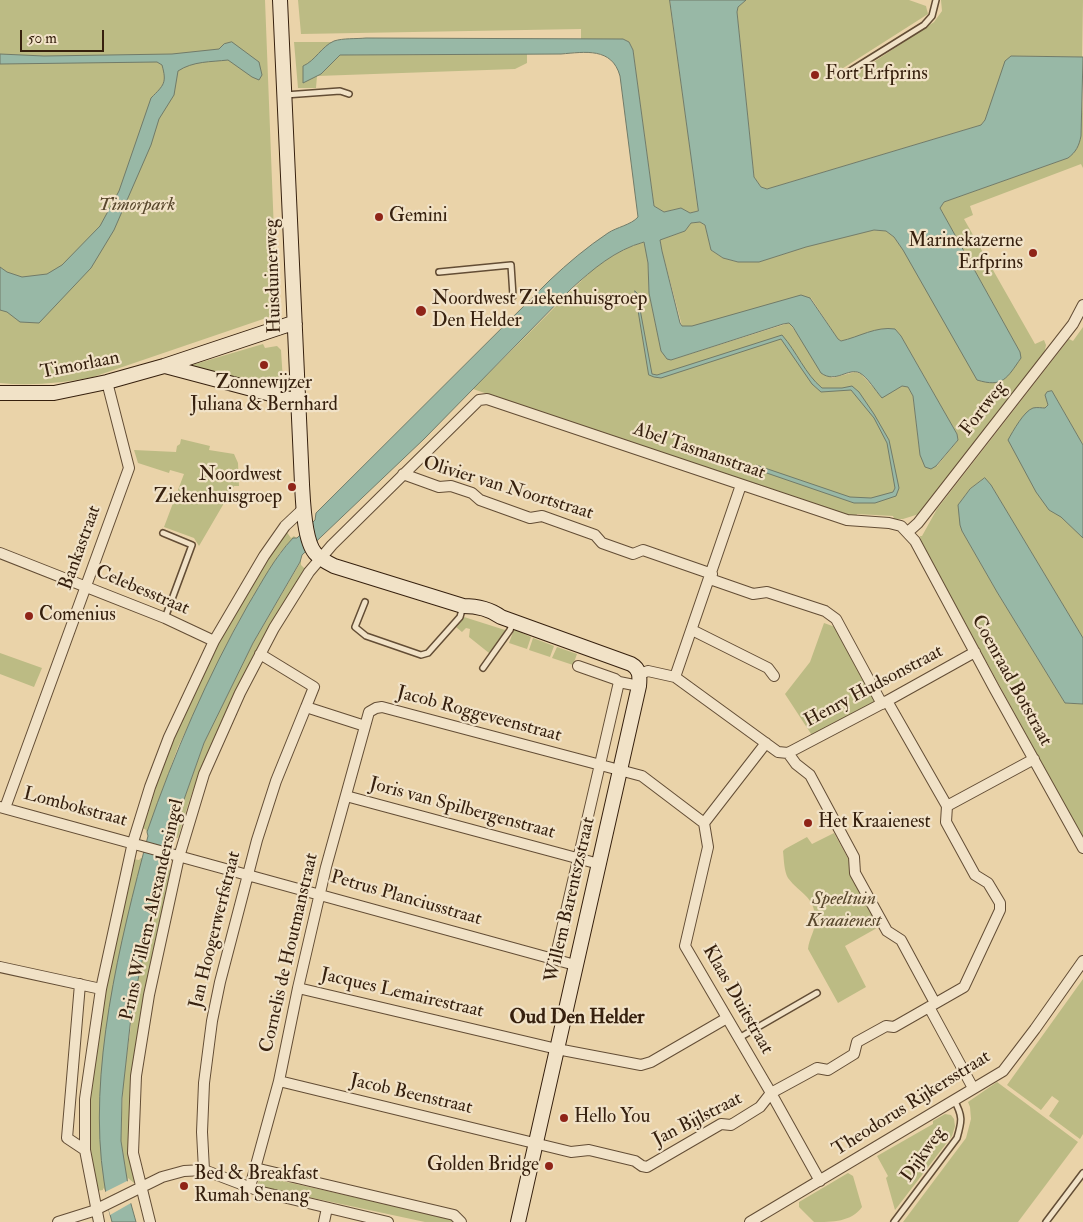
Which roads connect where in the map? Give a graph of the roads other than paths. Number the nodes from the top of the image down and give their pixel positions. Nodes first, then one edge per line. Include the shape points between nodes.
1 (936, 0) edge
2 (280, 2) edge
3 (850, 71) dead end
4 (349, 94) dead end
5 (285, 95) junction
6 (439, 272) dead end
7 (513, 296) dead end
8 (1083, 304) edge
9 (295, 324) junction
10 (164, 366) junction
11 (107, 382) junction
12 (0, 393) edge
13 (479, 400) joint
14 (297, 401) junction
15 (403, 474) junction
16 (742, 485) junction
17 (304, 515) junction
18 (908, 532) junction
19 (163, 533) dead end
20 (0, 553) edge
21 (316, 554) junction
22 (711, 576) junction
23 (85, 586) junction
24 (365, 602) dead end
25 (463, 606) junction
26 (165, 618) junction
27 (507, 619) junction
28 (692, 630) junction
29 (214, 641) junction
30 (975, 652) junction
31 (260, 654) junction
32 (578, 666) dead end
33 (483, 668) dead end
34 (774, 676) dead end
35 (675, 677) junction
36 (639, 680) junction
37 (619, 682) junction
38 (885, 703) junction
39 (306, 707) junction
40 (365, 726) junction
41 (766, 743) junction
42 (788, 753) junction
43 (1034, 759) junction
44 (600, 765) junction
45 (620, 771) junction
46 (346, 796) junction
47 (947, 806) junction
48 (2, 807) edge
49 (704, 823) junction
50 (136, 843) junction
51 (1083, 848) edge
52 (174, 855) junction
53 (578, 859) junction
54 (598, 864) junction
55 (247, 875) junction
56 (320, 894) junction
57 (555, 959) junction
58 (1083, 961) edge
59 (575, 965) junction
60 (0, 967) edge
61 (80, 984) junction
62 (298, 988) junction
63 (101, 989) junction
64 (816, 993) dead end
65 (932, 1005) junction
66 (727, 1018) junction
67 (738, 1038) junction
68 (557, 1048) junction
69 (279, 1081) junction
70 (973, 1088) junction
71 (771, 1093) junction
72 (954, 1100) junction
73 (535, 1144) junction
74 (85, 1150) junction
75 (255, 1168) junction
76 (204, 1170) junction
77 (1083, 1173) edge
78 (820, 1181) junction
79 (142, 1187) junction
80 (250, 1187) junction
81 (326, 1208) junction
82 (96, 1209) junction
83 (58, 1222) edge
84 (99, 1222) edge
85 (150, 1222) edge
86 (324, 1222) edge
87 (388, 1222) edge
88 (461, 1222) edge
89 (518, 1222) edge
90 (750, 1222) edge
91 (894, 1222) edge
92 (1046, 1222) edge

1 - 3 lane via 932,16 924,25
2 - 5 street, Huisduinerweg
4 - 5 lane via 340,91
5 - 9 street, Huisduinerweg
6 - 7 lane via 511,265
8 - 18 street, Fortweg via 1073,324
9 - 10 street, Timorlaan
9 - 14 street, Huisduinerweg
10 - 11 street, Timorlaan
10 - 14 street
11 - 12 street, Timorlaan via 54,393
11 - 23 street, Bankastraat via 129,468
13 - 15 street, Prins Willem-Alexandersingel
13 - 16 street, Abel Tasmanstraat via 487,399
14 - 17 street, Huisduinerweg
15 - 21 street, Prins Willem-Alexandersingel via 332,545
15 - 22 street, Olivier van Noortstraat via 439,487 451,486 472,493 480,500 530,518 542,516 595,534 602,543 633,554 643,550
16 - 18 street, Abel Tasmanstraat via 847,520 889,522
16 - 22 street
17 - 21 street, Huisduinerweg
17 - 29 street, Prins Willem-Alexandersingel via 285,526
18 - 30 street, Coenraad Botstraat
19 - 26 lane via 192,545
20 - 23 street, Celebesstraat
21 - 25 street via 343,570
21 - 31 street, Prins Willem-Alexandersingel via 309,572
22 - 28 street
22 - 38 street, Olivier van Noortstraat via 753,594 767,592 825,611 836,619
23 - 26 street, Celebesstraat
23 - 48 street, Bankastraat
24 - 25 lane via 355,628 366,636 421,655 428,653 460,617
25 - 27 street via 480,607
26 - 29 street, Celebesstraat
27 - 33 lane via 510,630
27 - 36 street via 631,664 638,669
28 - 34 street via 768,668
28 - 35 street
29 - 50 street, Prins Willem-Alexandersingel via 168,737 150,787
30 - 38 street, Henry Hudsonstraat
30 - 43 street, Coenraad Botstraat
31 - 39 street via 314,688
31 - 52 street, Prins Willem-Alexandersingel via 204,774
32 - 37 street
35 - 36 street via 648,671
35 - 41 street
36 - 37 street
36 - 45 street, Willem Barentszstraat
37 - 44 street, Willem Barentszstraat
38 - 42 street, Henry Hudsonstraat
38 - 47 street, Olivier van Noortstraat
39 - 40 street
39 - 55 street, Jan Hoogerwerfstraat via 276,781
40 - 44 street, Jacob Roggeveenstraat via 369,712 382,706
40 - 46 street, Cornelis de Houtmanstraat
41 - 42 street via 778,752
41 - 49 street
42 - 65 street via 810,775 854,856 855,873 887,931 901,940
43 - 47 street
43 - 51 street, Coenraad Botstraat
44 - 45 street, Jacob Roggeveenstraat
44 - 53 street, Willem Barentszstraat
45 - 49 street, Jacob Roggeveenstraat via 642,776
45 - 54 street, Willem Barentszstraat
46 - 53 street, Joris van Spilbergenstraat
46 - 56 street, Cornelis de Houtmanstraat
47 - 65 street, Jan Bijlstraat via 946,822 975,875 988,883 1000,903 1000,910 964,987
48 - 50 street, Lombokstraat
49 - 66 street, Klaas Duitstraat via 708,847 686,946
50 - 52 street, Prins Willem-Alexandersingel
50 - 63 street, Prins Willem-Alexandersingel
52 - 55 street, Petrus Planciusstraat
52 - 79 street, Prins Willem-Alexandersingel via 136,1076 133,1153
53 - 54 street, Joris van Spilbergenstraat
53 - 57 street, Willem Barentszstraat
54 - 59 street, Willem Barentszstraat
55 - 56 street, Petrus Planciusstraat
55 - 76 street, Jan Hoogerwerfstraat via 212,1021 204,1083
56 - 57 street, Petrus Planciusstraat
56 - 62 street, Cornelis de Houtmanstraat
57 - 59 street, Petrus Planciusstraat
58 - 70 street, Theodorus Rijkersstraat via 1007,1066
59 - 68 street, Willem Barentszstraat
60 - 61 street
61 - 63 street
61 - 74 street via 67,1138
62 - 68 street, Jacques Lemairestraat
62 - 69 street, Cornelis de Houtmanstraat
63 - 74 street, Prins Willem-Alexandersingel via 85,1099
64 - 67 lane
65 - 70 street
65 - 71 street, Jan Bijlstraat via 858,1042 854,1054 828,1070 817,1068
66 - 67 street, Klaas Duitstraat
66 - 68 street, Jacques Lemairestraat via 641,1065
67 - 71 street, Klaas Duitstraat
68 - 73 street, Willem Barentszstraat
69 - 73 street, Jacob Beenstraat
69 - 75 street, Cornelis de Houtmanstraat
70 - 72 street, Theodorus Rijkersstraat
71 - 73 street, Jan Bijlstraat via 760,1107 731,1125 721,1124 647,1167 589,1150 571,1152
71 - 78 street, Klaas Duitstraat
72 - 78 street, Theodorus Rijkersstraat
72 - 91 lane, Dijkweg via 961,1114 956,1138
73 - 89 street, Willem Barentszstraat
74 - 82 street, Prins Willem-Alexandersingel
75 - 80 street, Cornelis de Houtmanstraat
75 - 88 street via 454,1215
76 - 79 street via 162,1177
76 - 80 street
77 - 92 lane
78 - 90 street, Theodorus Rijkersstraat
79 - 82 street
79 - 85 street, Prins Willem-Alexandersingel
80 - 81 street
81 - 86 street
81 - 87 street
82 - 83 street
82 - 84 street, Prins Willem-Alexandersingel

